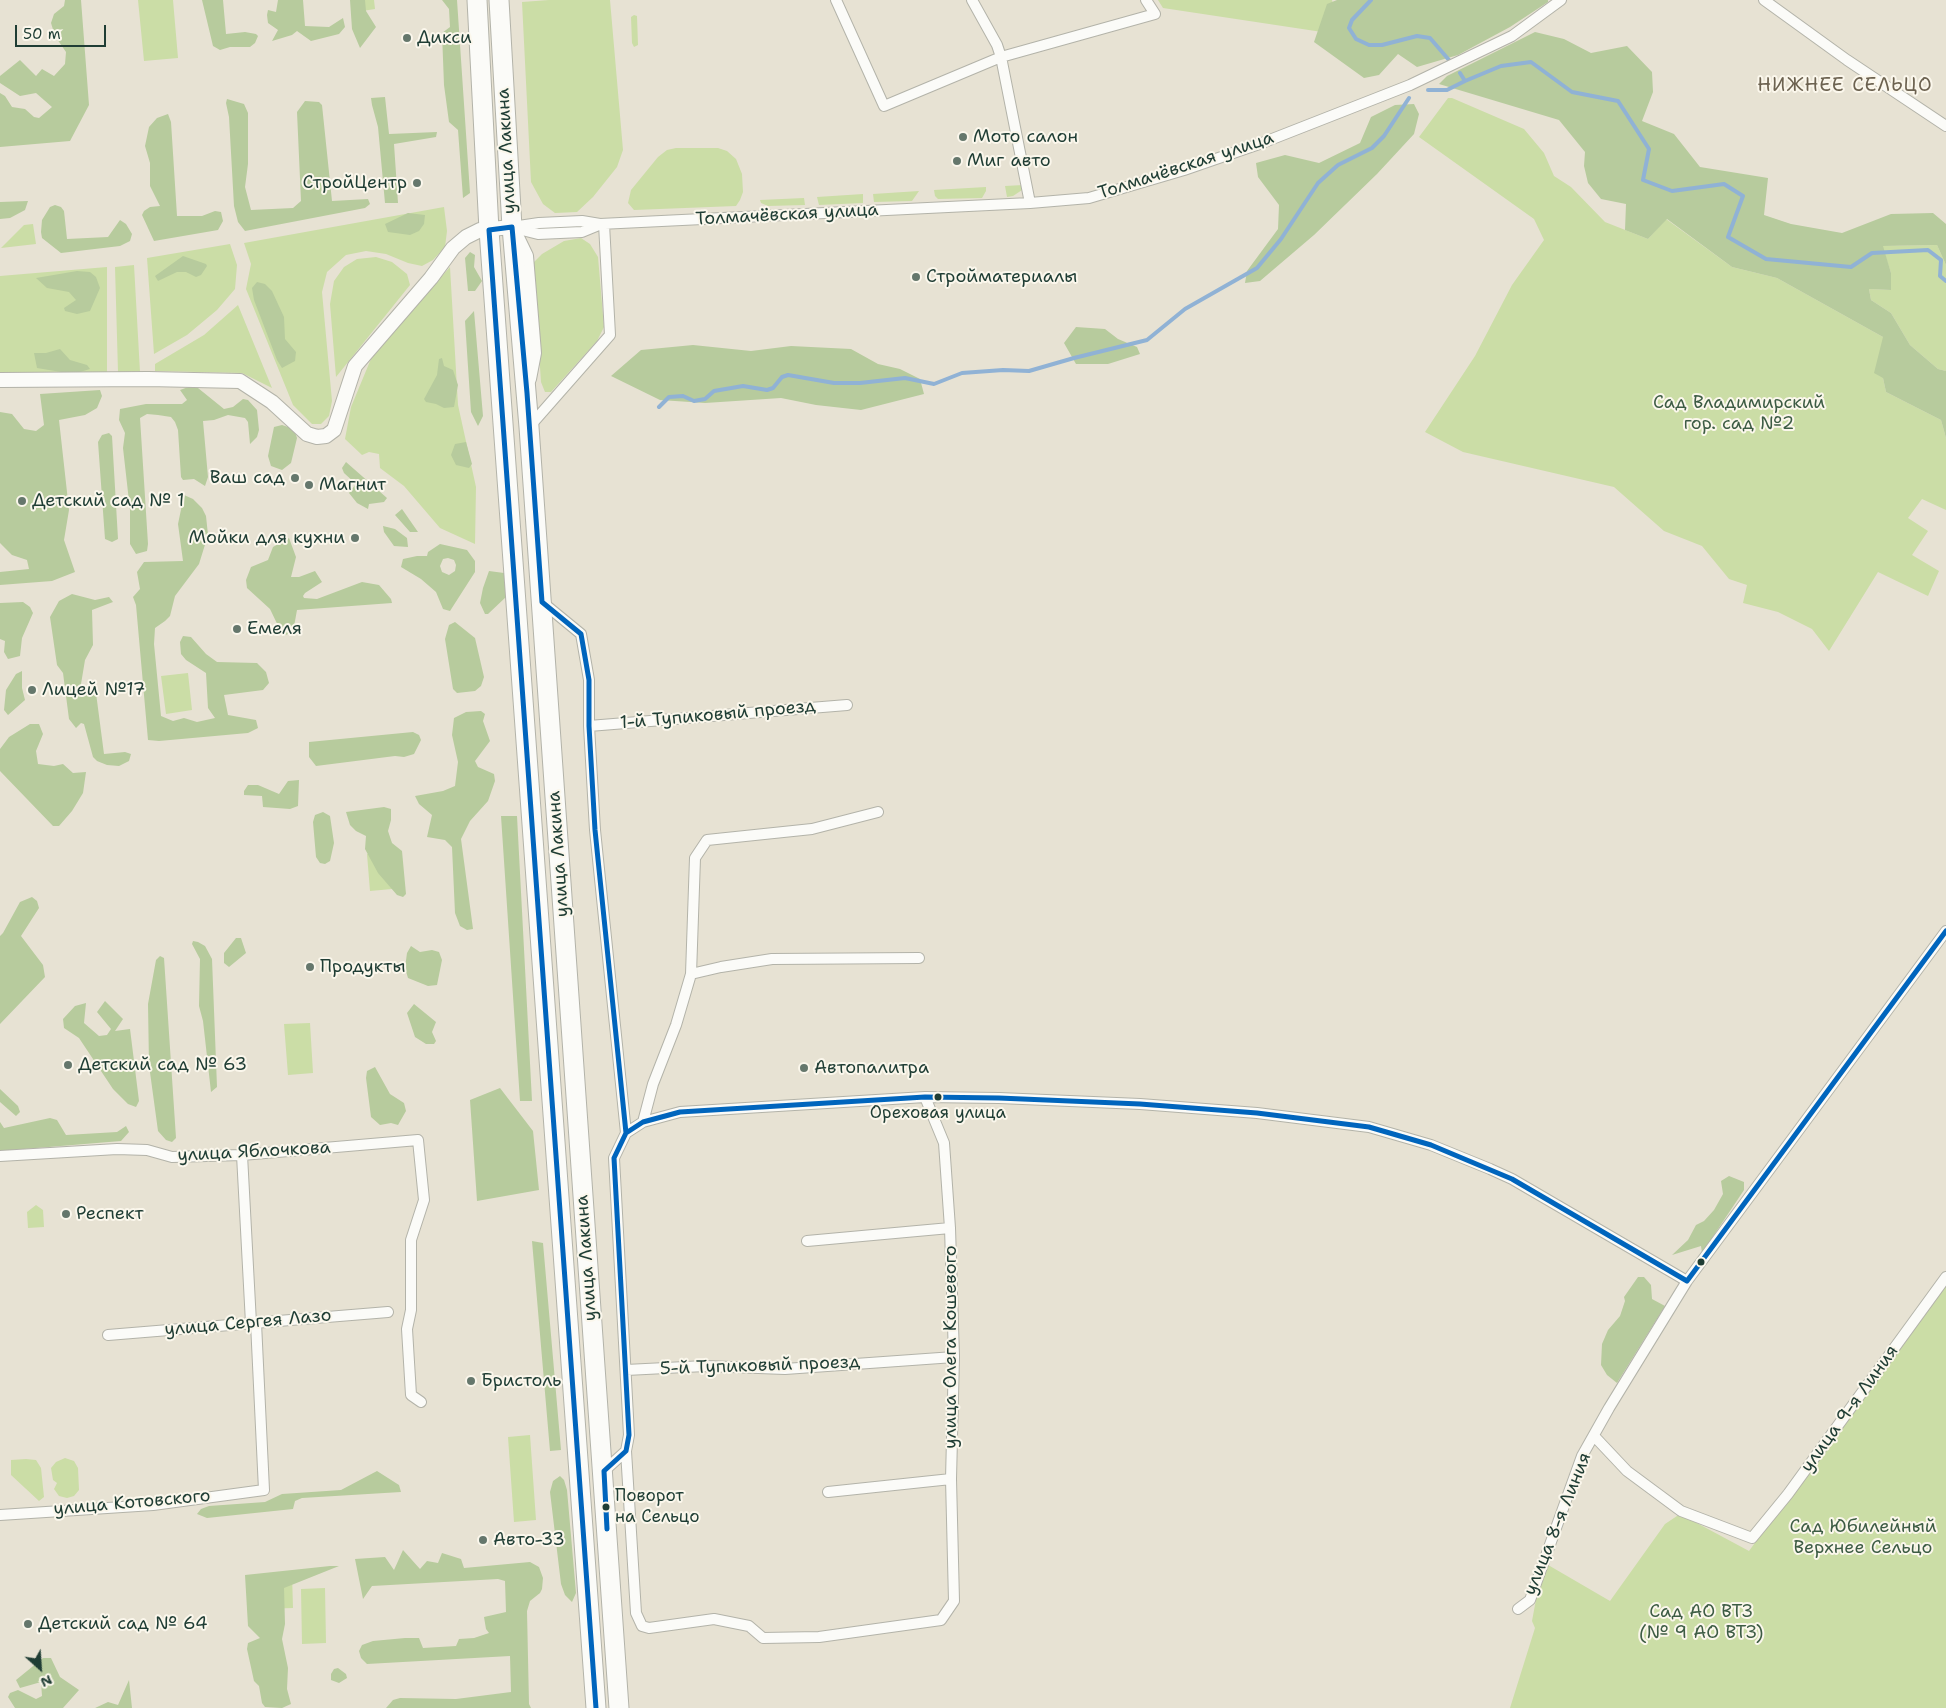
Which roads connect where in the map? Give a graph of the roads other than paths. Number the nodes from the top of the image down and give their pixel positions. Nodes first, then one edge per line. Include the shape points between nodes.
1 (478, 0) edge
2 (498, 0) edge
3 (836, 0) edge
4 (972, 0) edge
5 (1146, 0) edge
6 (1561, 0) edge
7 (1764, 0) edge
8 (1001, 58) junction
9 (1946, 126) edge
10 (1030, 203) junction
11 (602, 224) junction
12 (512, 228) junction
13 (489, 230) junction
14 (0, 380) edge
15 (529, 427) junction
16 (542, 602) junction
17 (847, 705) dead end
18 (589, 726) junction
19 (878, 812) dead end
20 (1946, 931) edge
21 (919, 958) dead end
22 (691, 974) junction
23 (925, 1097) junction
24 (643, 1122) junction
25 (626, 1133) junction
26 (242, 1155) junction
27 (0, 1156) edge
28 (950, 1228) junction
29 (807, 1241) dead end
30 (1946, 1276) edge
31 (1687, 1280) junction
32 (388, 1312) dead end
33 (254, 1323) junction
34 (108, 1335) dead end
35 (954, 1357) junction
36 (626, 1370) junction
37 (421, 1402) dead end
38 (1594, 1436) junction
39 (626, 1451) junction
40 (604, 1471) junction
41 (951, 1479) junction
42 (828, 1492) dead end
43 (0, 1515) edge
44 (1752, 1538) joint
45 (1518, 1609) dead end
46 (596, 1708) edge
47 (620, 1708) edge

1 - 13 highway, улица Лакина
2 - 12 highway, улица Лакина
3 - 8 street via 884,106
4 - 8 street
5 - 8 street via 1155,14
6 - 10 street, Толмачёвская улица via 1512,36 1410,85 1262,143 1089,198
7 - 9 street
8 - 10 street
10 - 11 street, Толмачёвская улица
11 - 12 street, Толмачёвская улица via 582,221
11 - 15 street via 610,334
12 - 13 street
12 - 15 highway, улица Лакина
13 - 14 street via 480,230 466,237 453,248 355,366 334,430 326,436 307,434 272,402 240,381
13 - 46 highway, улица Лакина
15 - 16 highway, улица Лакина
16 - 18 street via 581,634 588,680
16 - 40 highway, улица Лакина
17 - 18 street, 1-й Тупиковый проезд
18 - 25 street via 594,830
19 - 22 street via 812,829 707,840 695,858
20 - 31 street, улица 8-я Линия
21 - 22 street via 772,960
22 - 24 street
23 - 24 street via 680,1112
23 - 28 street, улица Олега Кошевого via 944,1143
23 - 31 street via 1140,1104 1257,1113 1369,1128 1431,1145 1505,1176
24 - 25 street
25 - 36 street via 614,1158
26 - 27 street, улица Яблочкова via 172,1157 147,1150 117,1149
26 - 33 street
26 - 37 street, улица Яблочкова via 418,1140 424,1200 411,1240 411,1310 407,1329 411,1395
28 - 29 street
28 - 35 street, улица Олега Кошевого
30 - 44 street, улица 9-я Линия via 1788,1494
31 - 38 street, улица 8-я Линия
32 - 33 street, улица Сергея Лазо
33 - 34 street, улица Сергея Лазо
33 - 43 street, улица Котовского via 264,1490 153,1504
35 - 36 street, 5-й Тупиковый проезд via 785,1369 705,1366
35 - 41 street, улица Олега Кошевого
36 - 39 street via 629,1434
38 - 44 street, улица 8-я Линия via 1627,1472 1681,1511
38 - 45 street, улица 8-я Линия via 1582,1456 1530,1600
39 - 40 street
39 - 41 street, улица Олега Кошевого via 636,1613 642,1626 649,1628 714,1619 749,1626 763,1638 819,1637 941,1620 954,1600
40 - 47 highway, улица Лакина
41 - 42 street

